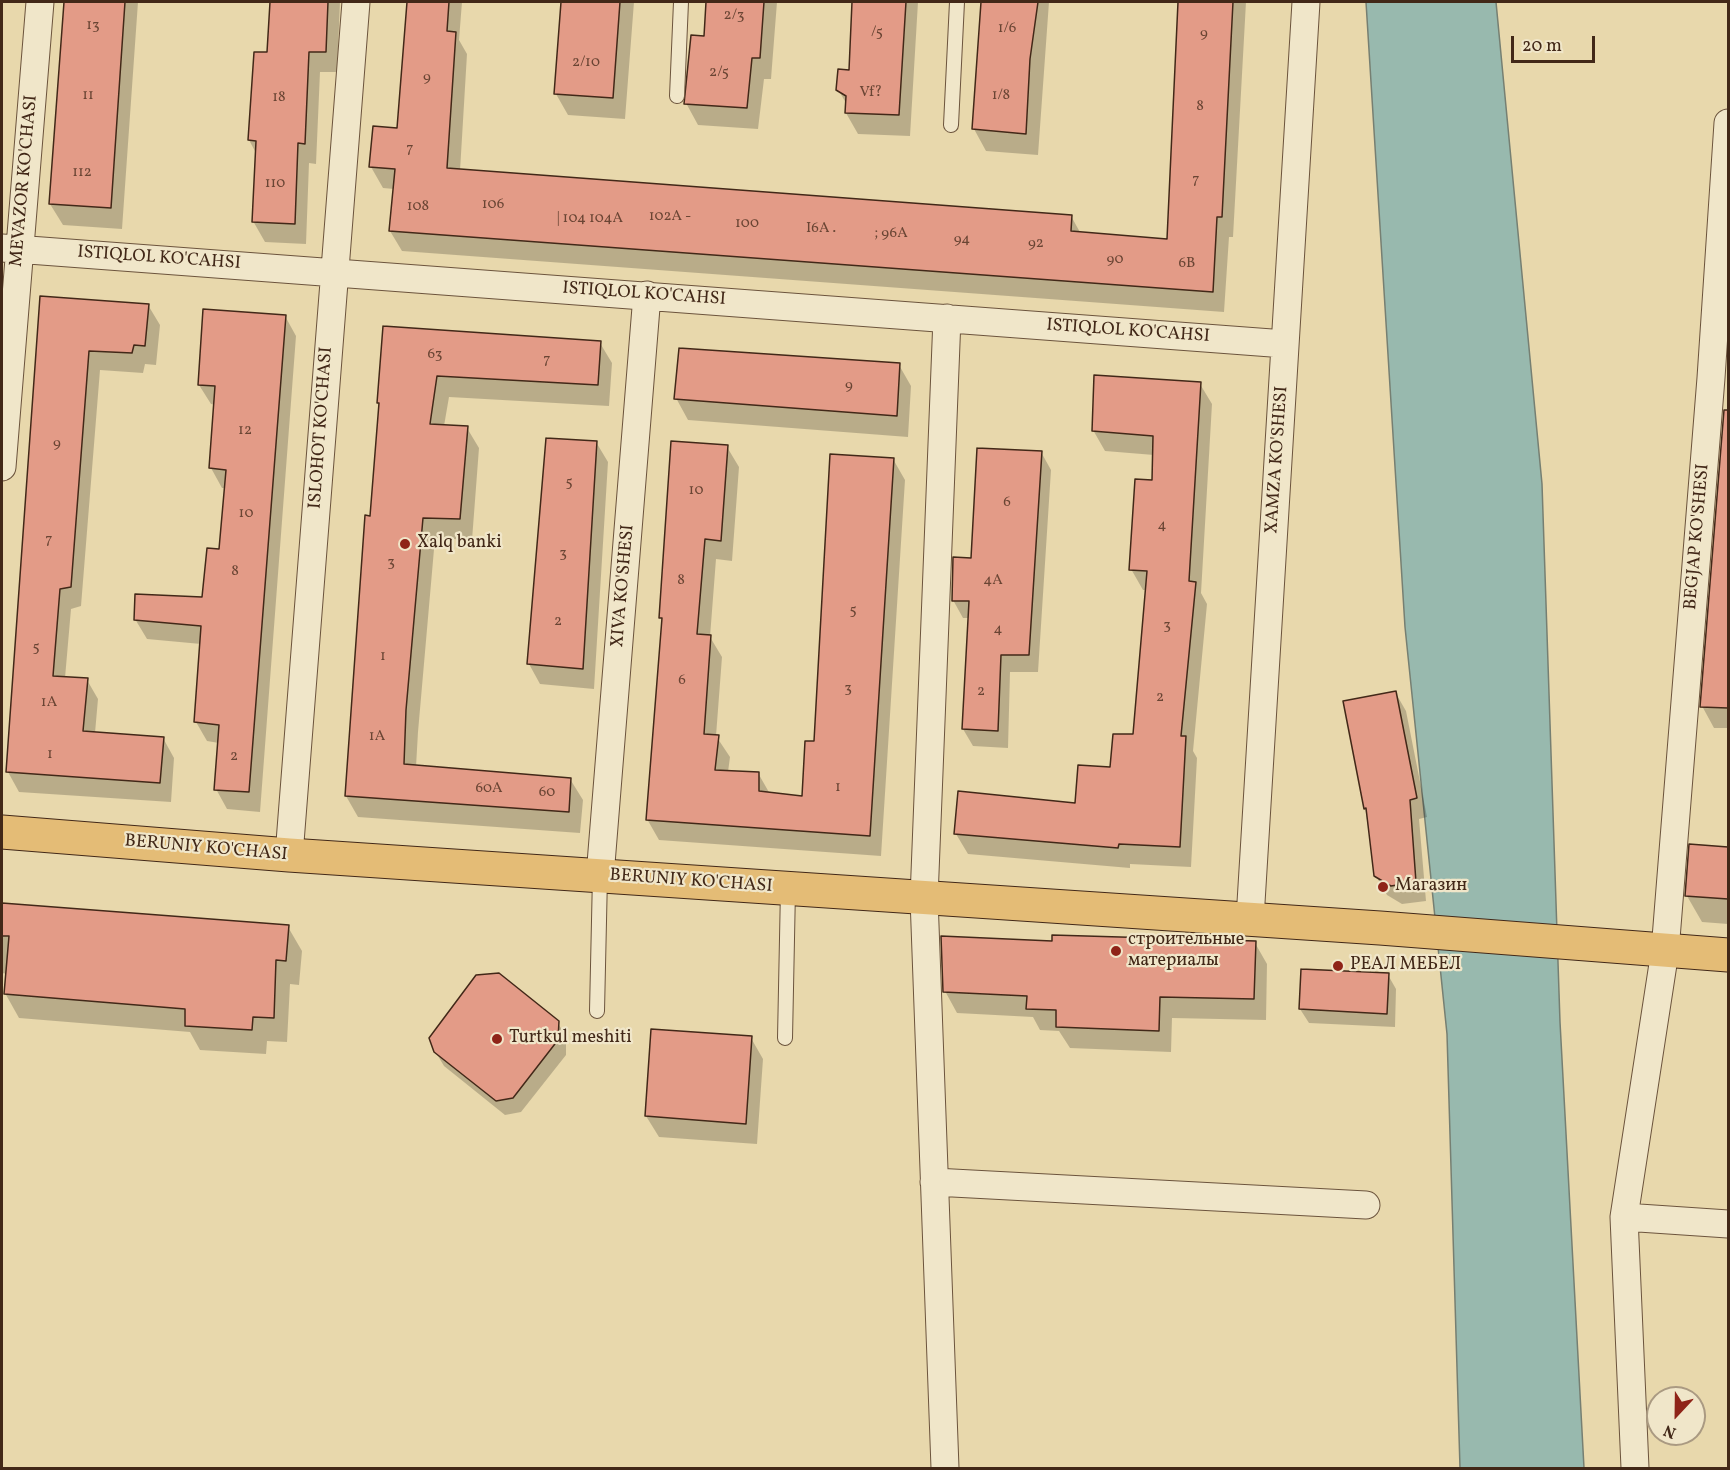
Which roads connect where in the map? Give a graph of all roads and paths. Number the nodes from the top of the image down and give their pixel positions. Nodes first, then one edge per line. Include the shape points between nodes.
1 (40, 2) edge
2 (356, 2) edge
3 (681, 2) edge
4 (957, 2) edge
5 (1306, 2) edge
6 (677, 96) dead end
7 (1728, 123) edge
8 (951, 126) dead end
9 (11, 249) edge
10 (334, 271) junction
11 (647, 295) junction
12 (946, 318) junction
13 (1285, 344) junction
14 (1720, 379) edge
15 (2, 467) edge
16 (2, 832) edge
17 (289, 855) junction
18 (600, 876) junction
19 (788, 889) junction
20 (924, 898) junction
21 (1250, 919) junction
22 (1665, 951) junction
23 (1728, 955) edge
24 (597, 1011) dead end
25 (785, 1038) dead end
26 (934, 1182) junction
27 (1366, 1205) dead end
28 (1624, 1217) junction
29 (1728, 1224) edge
30 (945, 1468) edge
31 (1635, 1468) edge

1 - 9 street, MEVAZOR KO'CHASI
2 - 10 street, ISLOHOT KO'CHASI
3 - 6 lane
4 - 8 lane
5 - 13 street, XAMZA KO'SHESI
7 - 14 street, BEGJAP KO'SHESI
9 - 10 street, ISTIQLOL KO'CAHSI
9 - 15 street, MEVAZOR KO'CHASI
10 - 11 street, ISTIQLOL KO'CAHSI
10 - 17 street, ISLOHOT KO'CHASI
11 - 12 street, ISTIQLOL KO'CAHSI
11 - 18 street, XIVA KO'SHESI
12 - 13 street, ISTIQLOL KO'CAHSI
12 - 20 street
13 - 21 street, XAMZA KO'SHESI
14 - 22 street, BEGJAP KO'SHESI
16 - 17 main road, BERUNIY KO'CHASI
17 - 18 main road, BERUNIY KO'CHASI
18 - 19 main road, BERUNIY KO'CHASI
18 - 24 lane
19 - 20 main road, BERUNIY KO'CHASI
19 - 25 lane
20 - 21 main road, BERUNIY KO'CHASI
20 - 26 street
21 - 22 main road, BERUNIY KO'CHASI
22 - 23 main road
22 - 28 street, BEGJAP KO'SHESI
26 - 27 street
26 - 30 street
28 - 29 street
28 - 31 street, BEGJAP KO'SHESI

